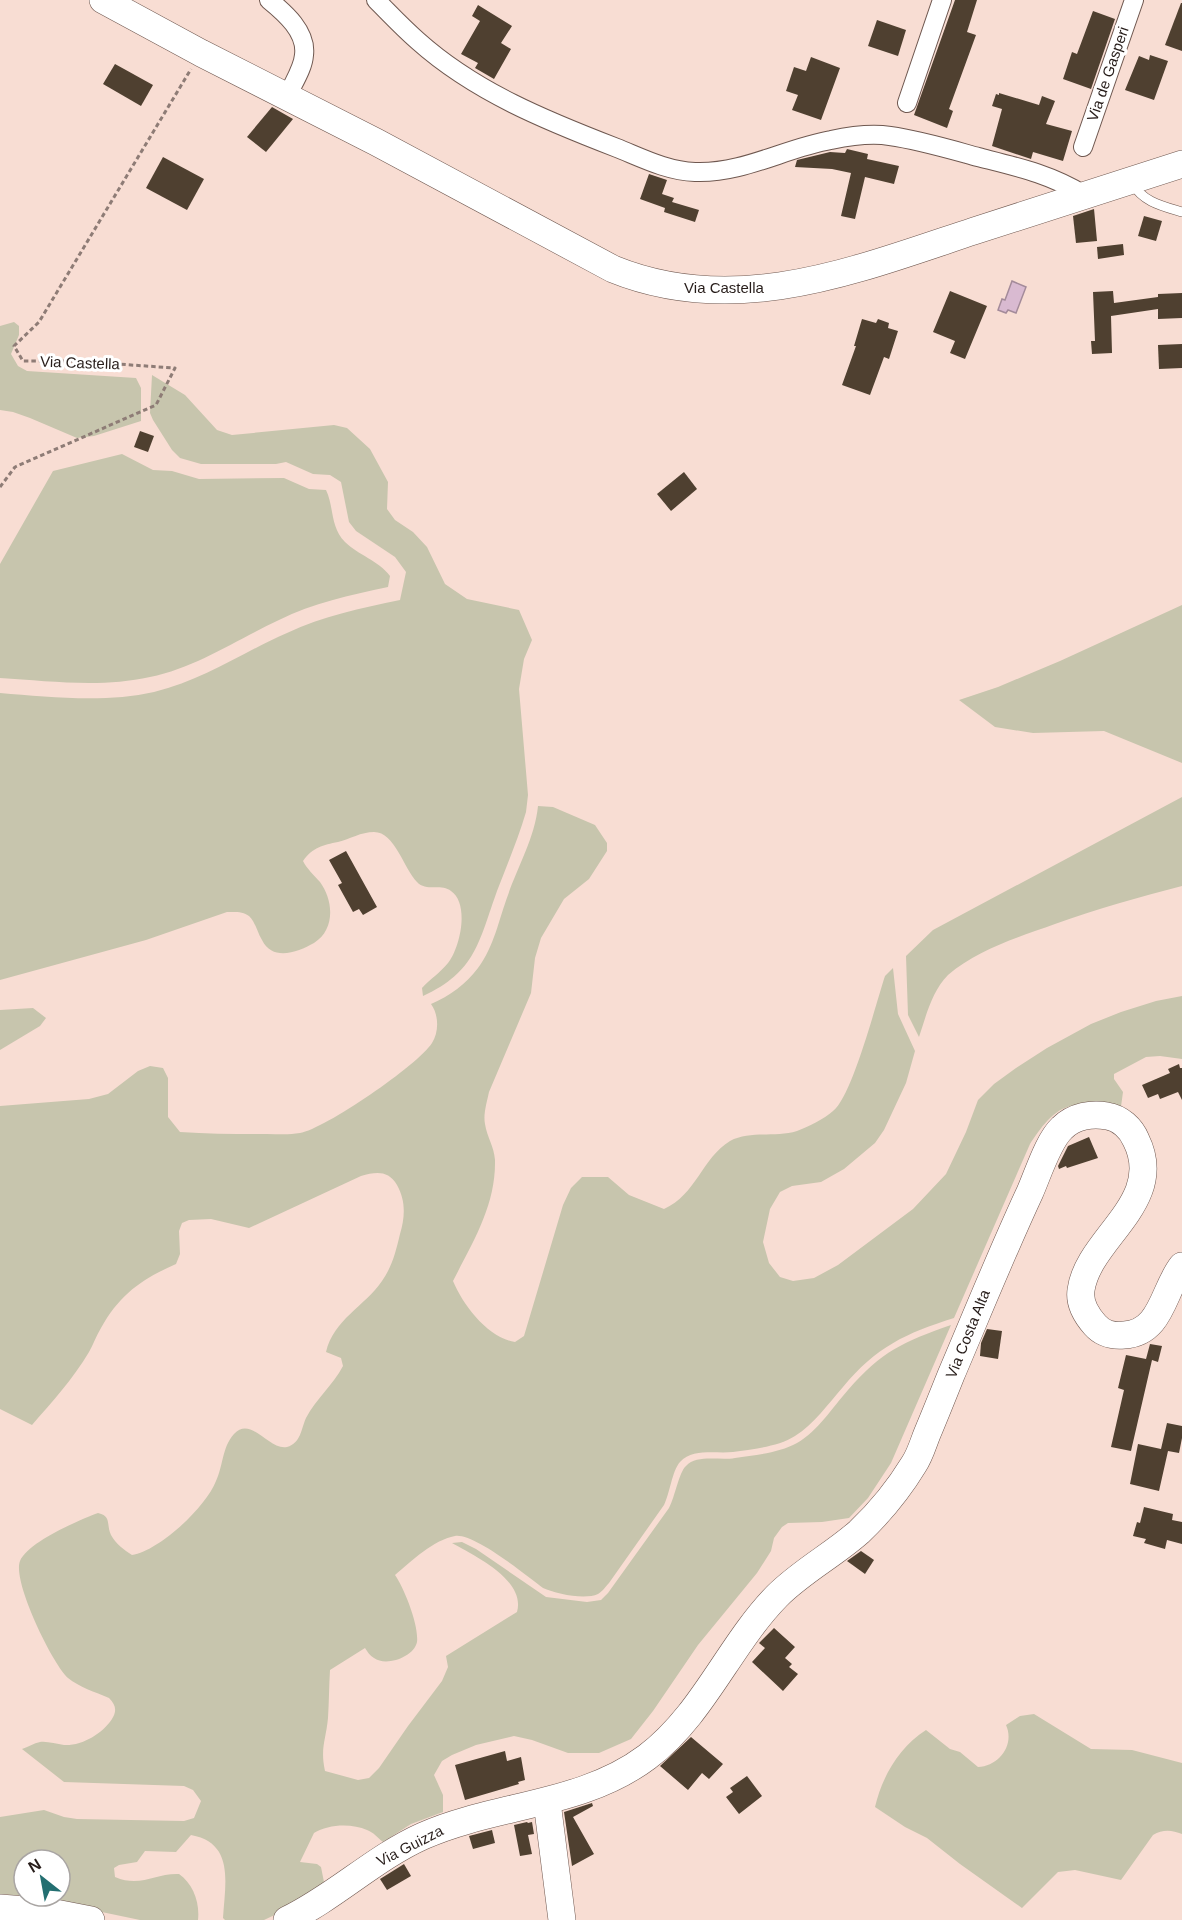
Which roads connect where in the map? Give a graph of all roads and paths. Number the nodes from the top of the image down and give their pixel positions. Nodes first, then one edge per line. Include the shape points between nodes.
1 (103, 0) edge
2 (269, 0) edge
3 (376, 0) edge
4 (942, 0) edge
5 (1134, 0) edge
6 (201, 53) junction
7 (288, 95) junction
8 (907, 103) dead end
9 (1083, 147) dead end
10 (1182, 164) edge
11 (1130, 180) junction
12 (1084, 195) junction
13 (1182, 212) edge
14 (0, 487) edge
15 (1182, 1266) edge
16 (547, 1802) junction
17 (0, 1908) edge
18 (92, 1920) edge
19 (287, 1920) edge
20 (562, 1920) edge

1 - 6 main road, Via Castella
2 - 7 street via 293,23 303,40 303,60
3 - 12 street via 419,42 487,90 522,110 668,168 723,171 830,140 888,136 1043,174
4 - 8 street
5 - 9 street, Via de Gasperi
6 - 7 main road, Via Castella
6 - 14 path, Via Castella via 39,322 14,346 22,361 175,368 156,405 15,467
7 - 12 main road, Via Castella via 613,269 680,288 737,291 818,279 889,260
10 - 11 main road, Via Castella
11 - 12 main road, Via Castella
11 - 13 lane via 1137,193 1153,204
15 - 16 main road, Via Costa Alta via 1161,1311 1148,1325 1131,1335 1100,1331 1082,1304 1080,1289 1090,1264 1135,1200 1141,1186 1141,1156 1128,1127 1114,1117 1094,1114 1061,1128 1007,1240 916,1462 890,1497 859,1531 799,1575 756,1619 671,1736 626,1770
16 - 19 main road, Via Guizza via 464,1820 420,1837
16 - 20 main road
17 - 18 main road

